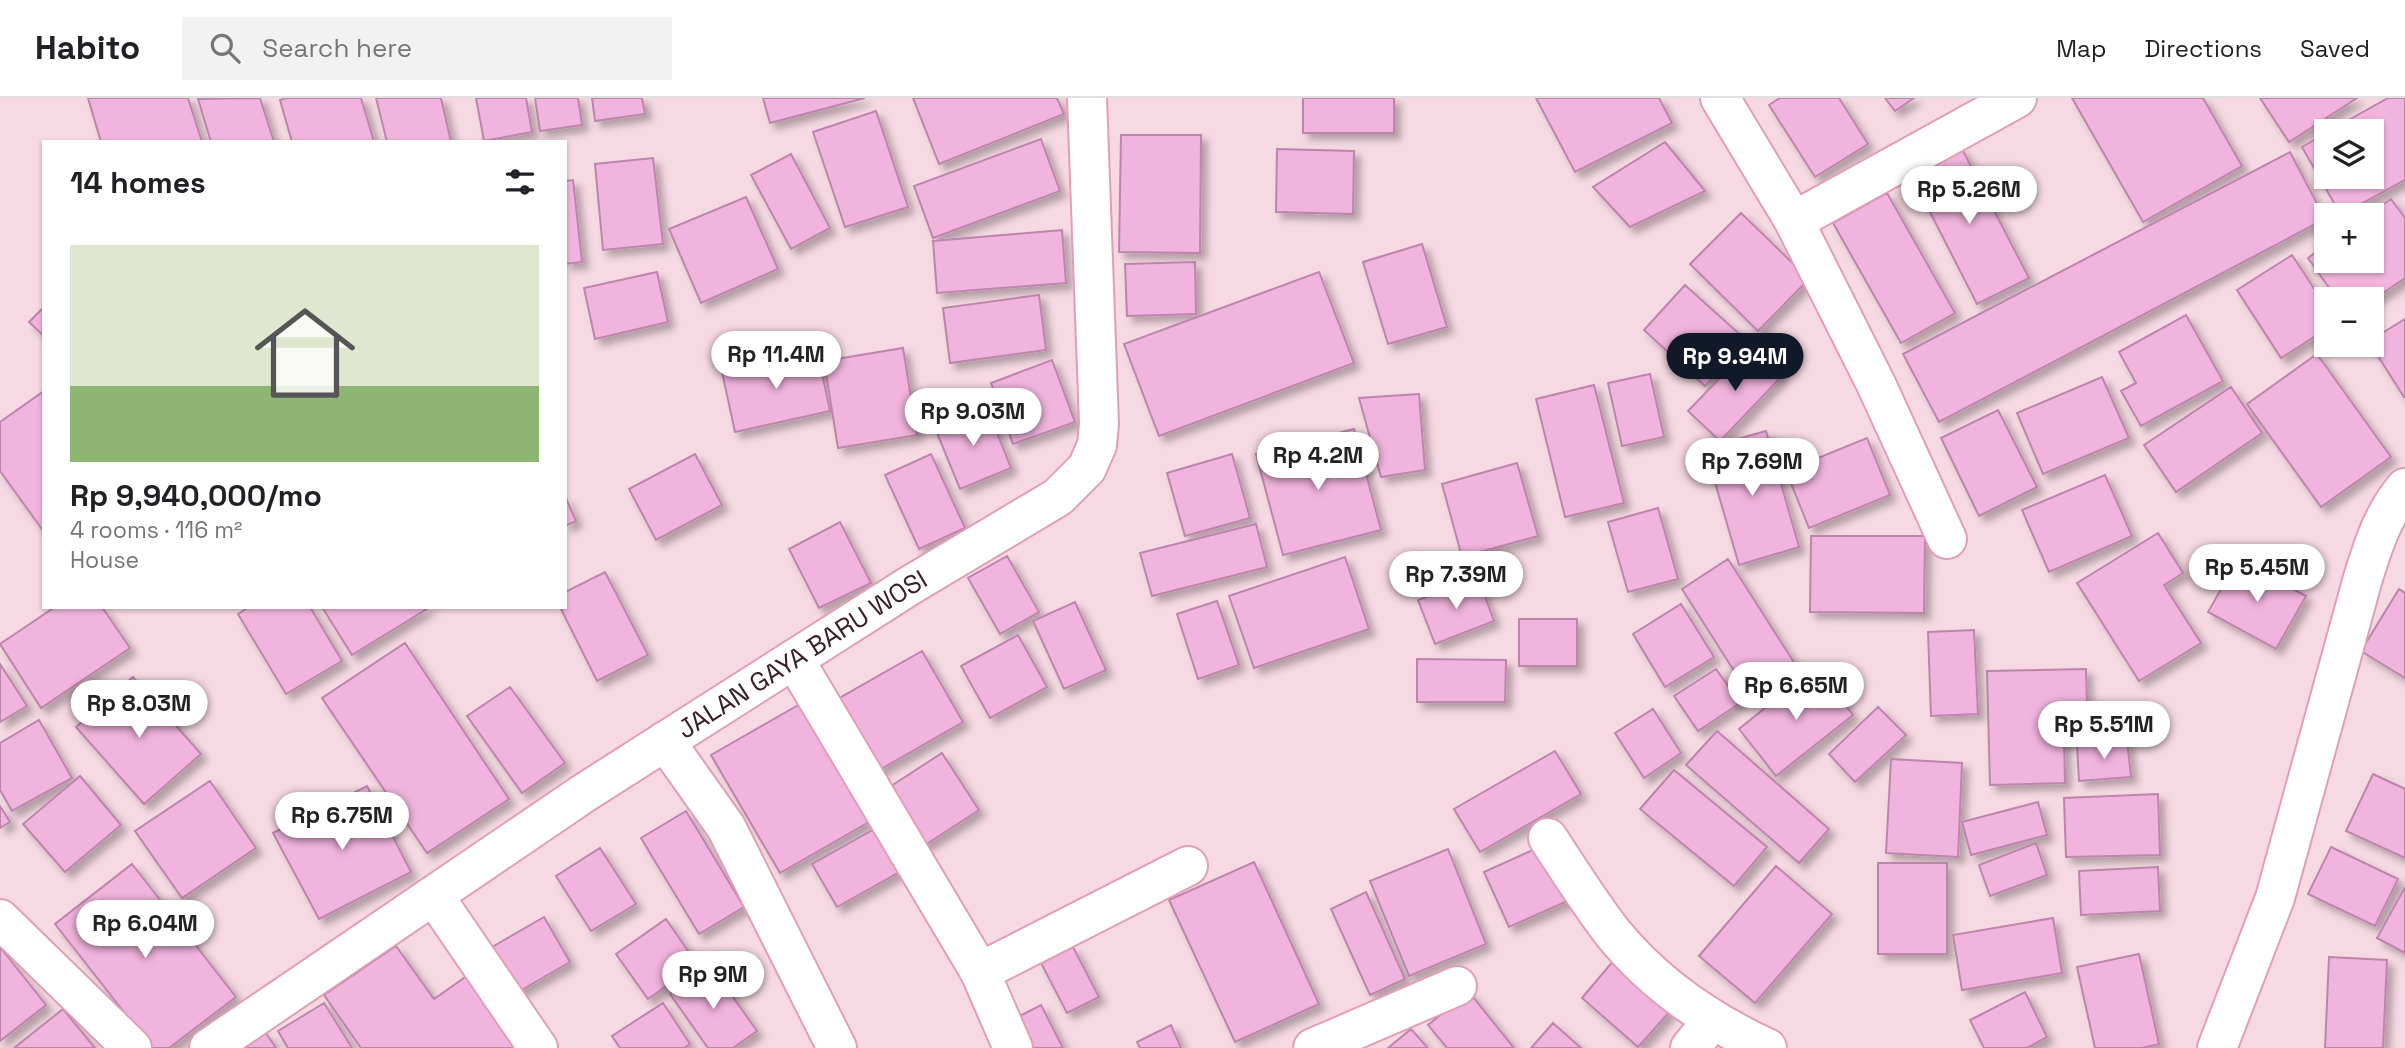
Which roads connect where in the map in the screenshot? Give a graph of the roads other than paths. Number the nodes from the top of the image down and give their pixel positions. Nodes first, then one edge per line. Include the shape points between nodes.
1 (1087, 98) edge
2 (1720, 98) edge
3 (2017, 98) edge
4 (1794, 221) junction
5 (2405, 488) edge
6 (1947, 539) dead end
7 (794, 659) junction
8 (665, 741) junction
9 (1548, 838) dead end
10 (1188, 866) dead end
11 (434, 896) junction
12 (0, 919) edge
13 (980, 972) junction
14 (1457, 986) dead end
15 (1701, 1034) edge
16 (132, 1048) edge
17 (209, 1048) edge
18 (538, 1048) edge
19 (837, 1048) edge
20 (1013, 1048) edge
21 (1313, 1048) edge
22 (1767, 1048) edge
23 (2217, 1048) edge

1 - 7 street, JALAN GAYA BARU WOSI via 1099,424 1097,445 1087,468 1045,506
2 - 4 street
3 - 4 street
4 - 6 street
5 - 23 street via 2371,552 2275,898
7 - 8 street, JALAN GAYA BARU WOSI
7 - 13 street
8 - 11 street, JALAN GAYA BARU WOSI
8 - 19 street via 726,827
9 - 15 street via 1614,934
10 - 13 street
11 - 17 street, JALAN GAYA BARU WOSI
11 - 18 street
12 - 16 street
13 - 20 street
14 - 21 street
15 - 22 street

